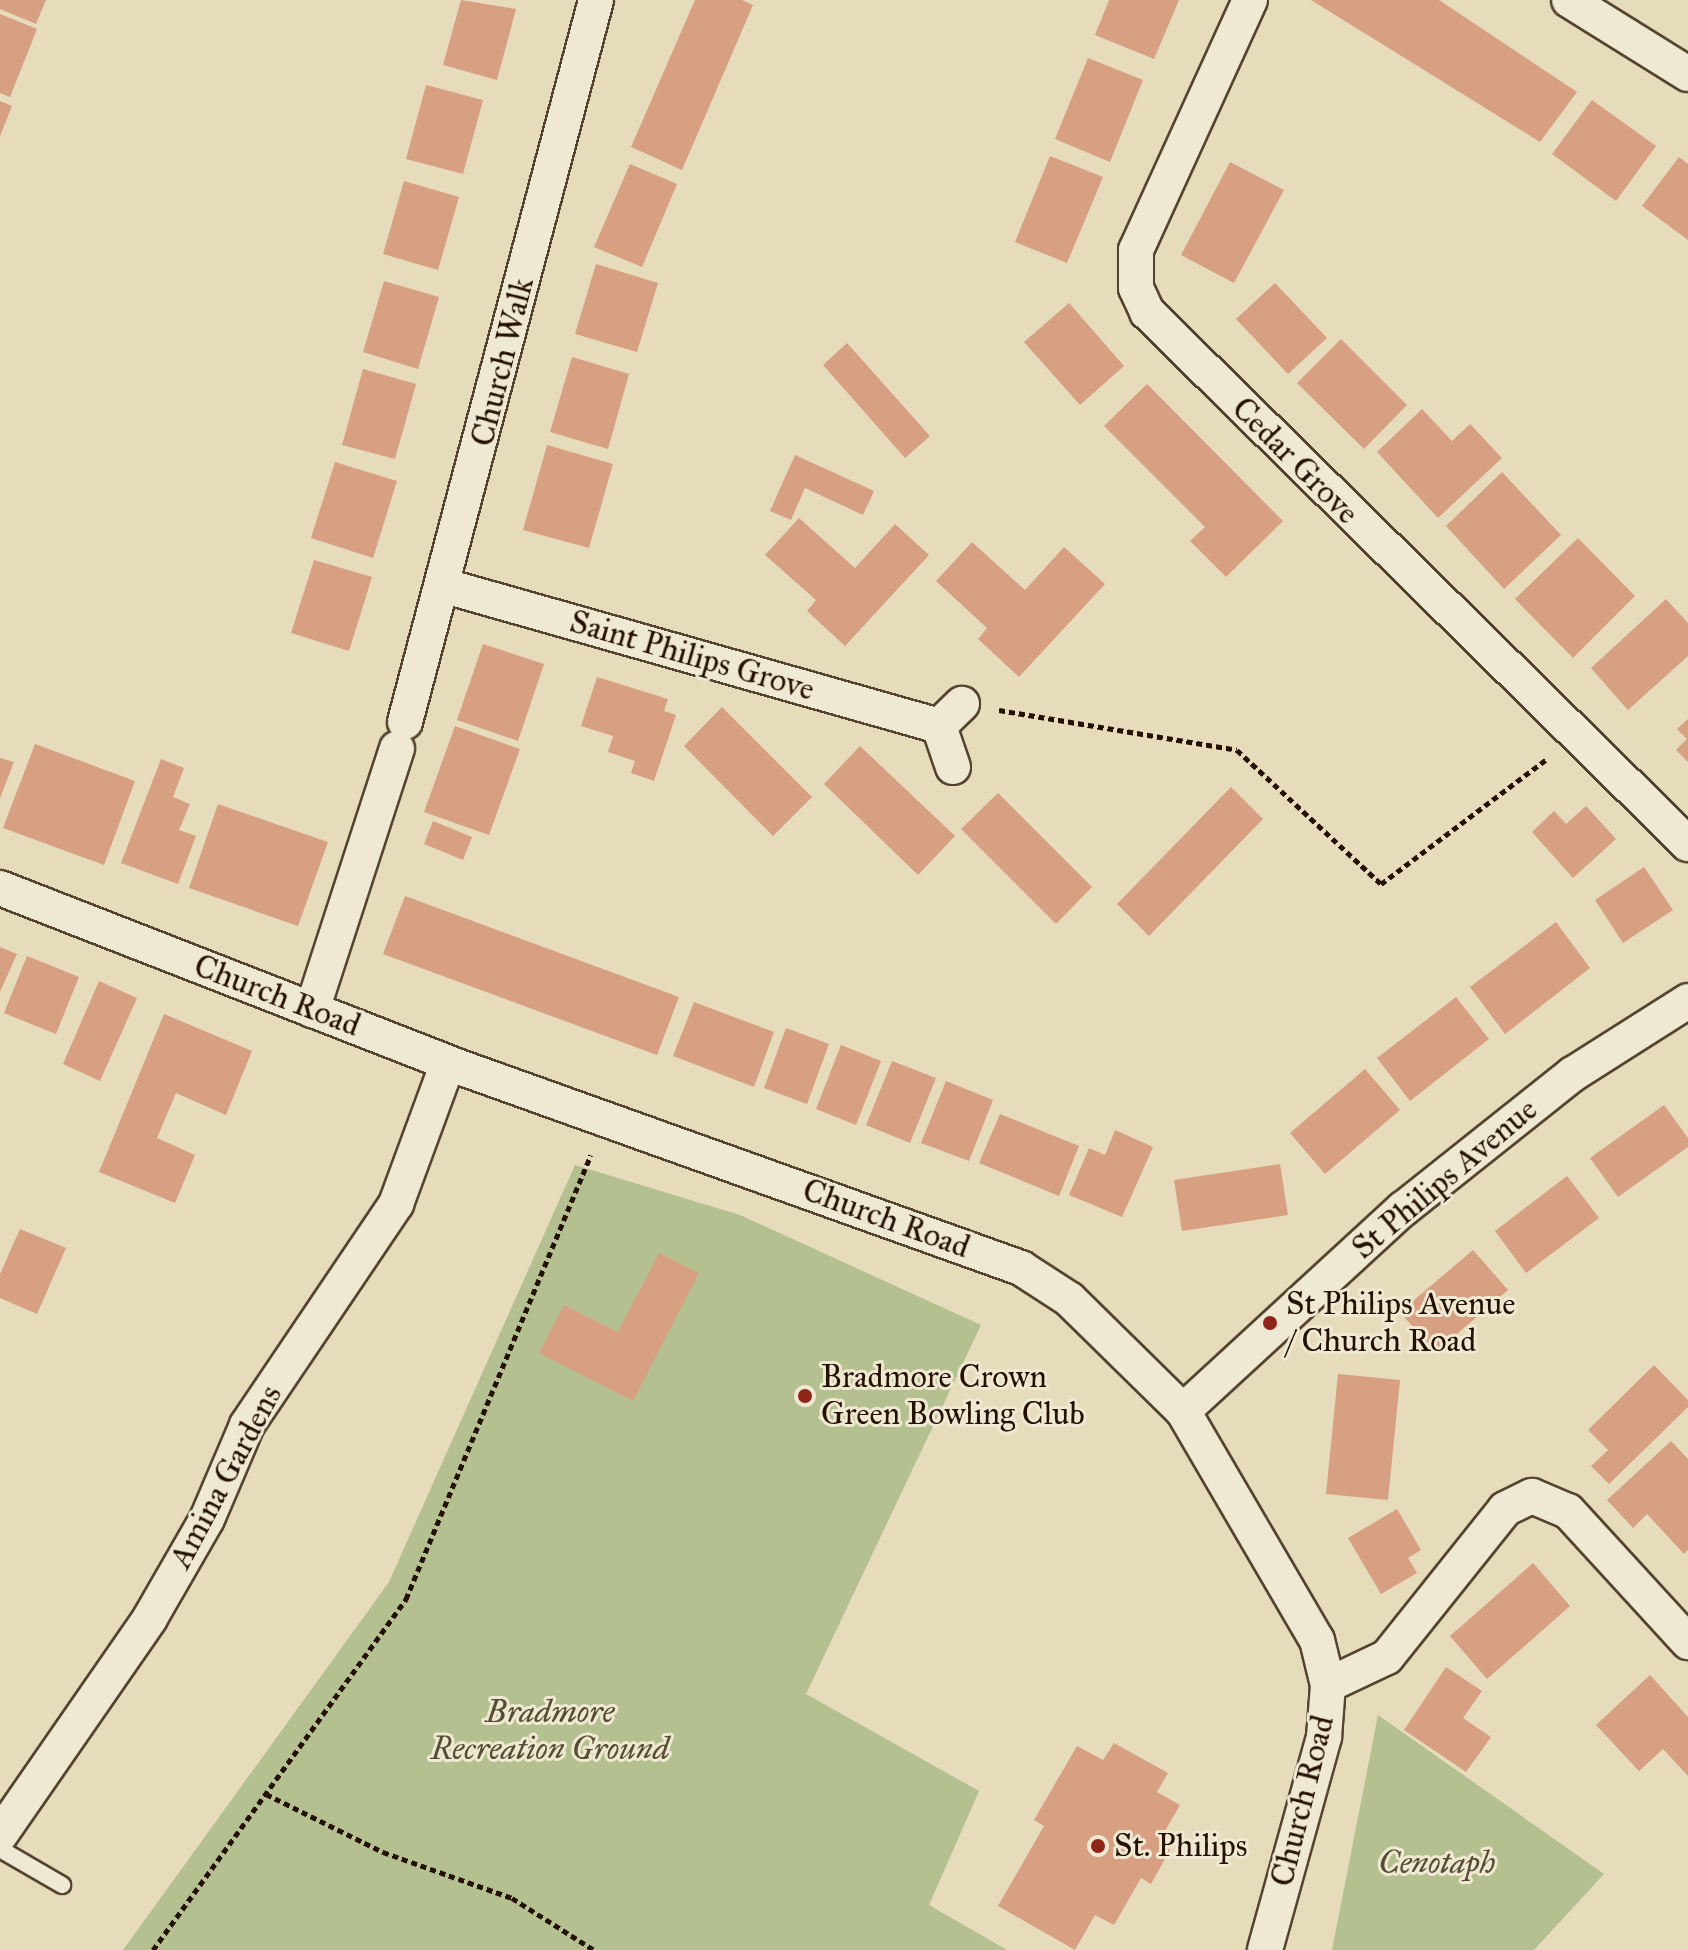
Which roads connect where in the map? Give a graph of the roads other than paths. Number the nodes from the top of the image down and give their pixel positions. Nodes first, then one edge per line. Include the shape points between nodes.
1 (596, 0) edge
2 (1250, 0) edge
3 (1569, 0) edge
4 (1688, 74) edge
5 (445, 586) junction
6 (953, 767) dead end
7 (1688, 844) edge
8 (0, 888) edge
9 (1688, 1001) edge
10 (312, 1010) junction
11 (448, 1063) junction
12 (1183, 1411) junction
13 (1688, 1642) edge
14 (1328, 1685) junction
15 (0, 1835) edge
16 (0, 1849) edge
17 (62, 1885) dead end
18 (1265, 1950) edge

1 - 5 street, Church Walk
2 - 7 street, Cedar Grove via 1136,250 1136,288 1147,312
3 - 4 street
5 - 6 street, Saint Philips Grove via 951,715
5 - 10 street, Church Walk
8 - 10 street, Church Road
9 - 12 street, St Philips Avenue via 1573,1074 1403,1209
10 - 11 street, Church Road
11 - 12 street, Church Road via 1021,1268 1069,1299
11 - 15 street, Amina Gardens via 396,1204 247,1425 207,1519 150,1618
12 - 14 street, Church Road via 1311,1629
13 - 14 street via 1568,1511 1532,1496 1505,1509 1387,1657
14 - 18 street, Church Road via 1324,1737
16 - 17 lane

